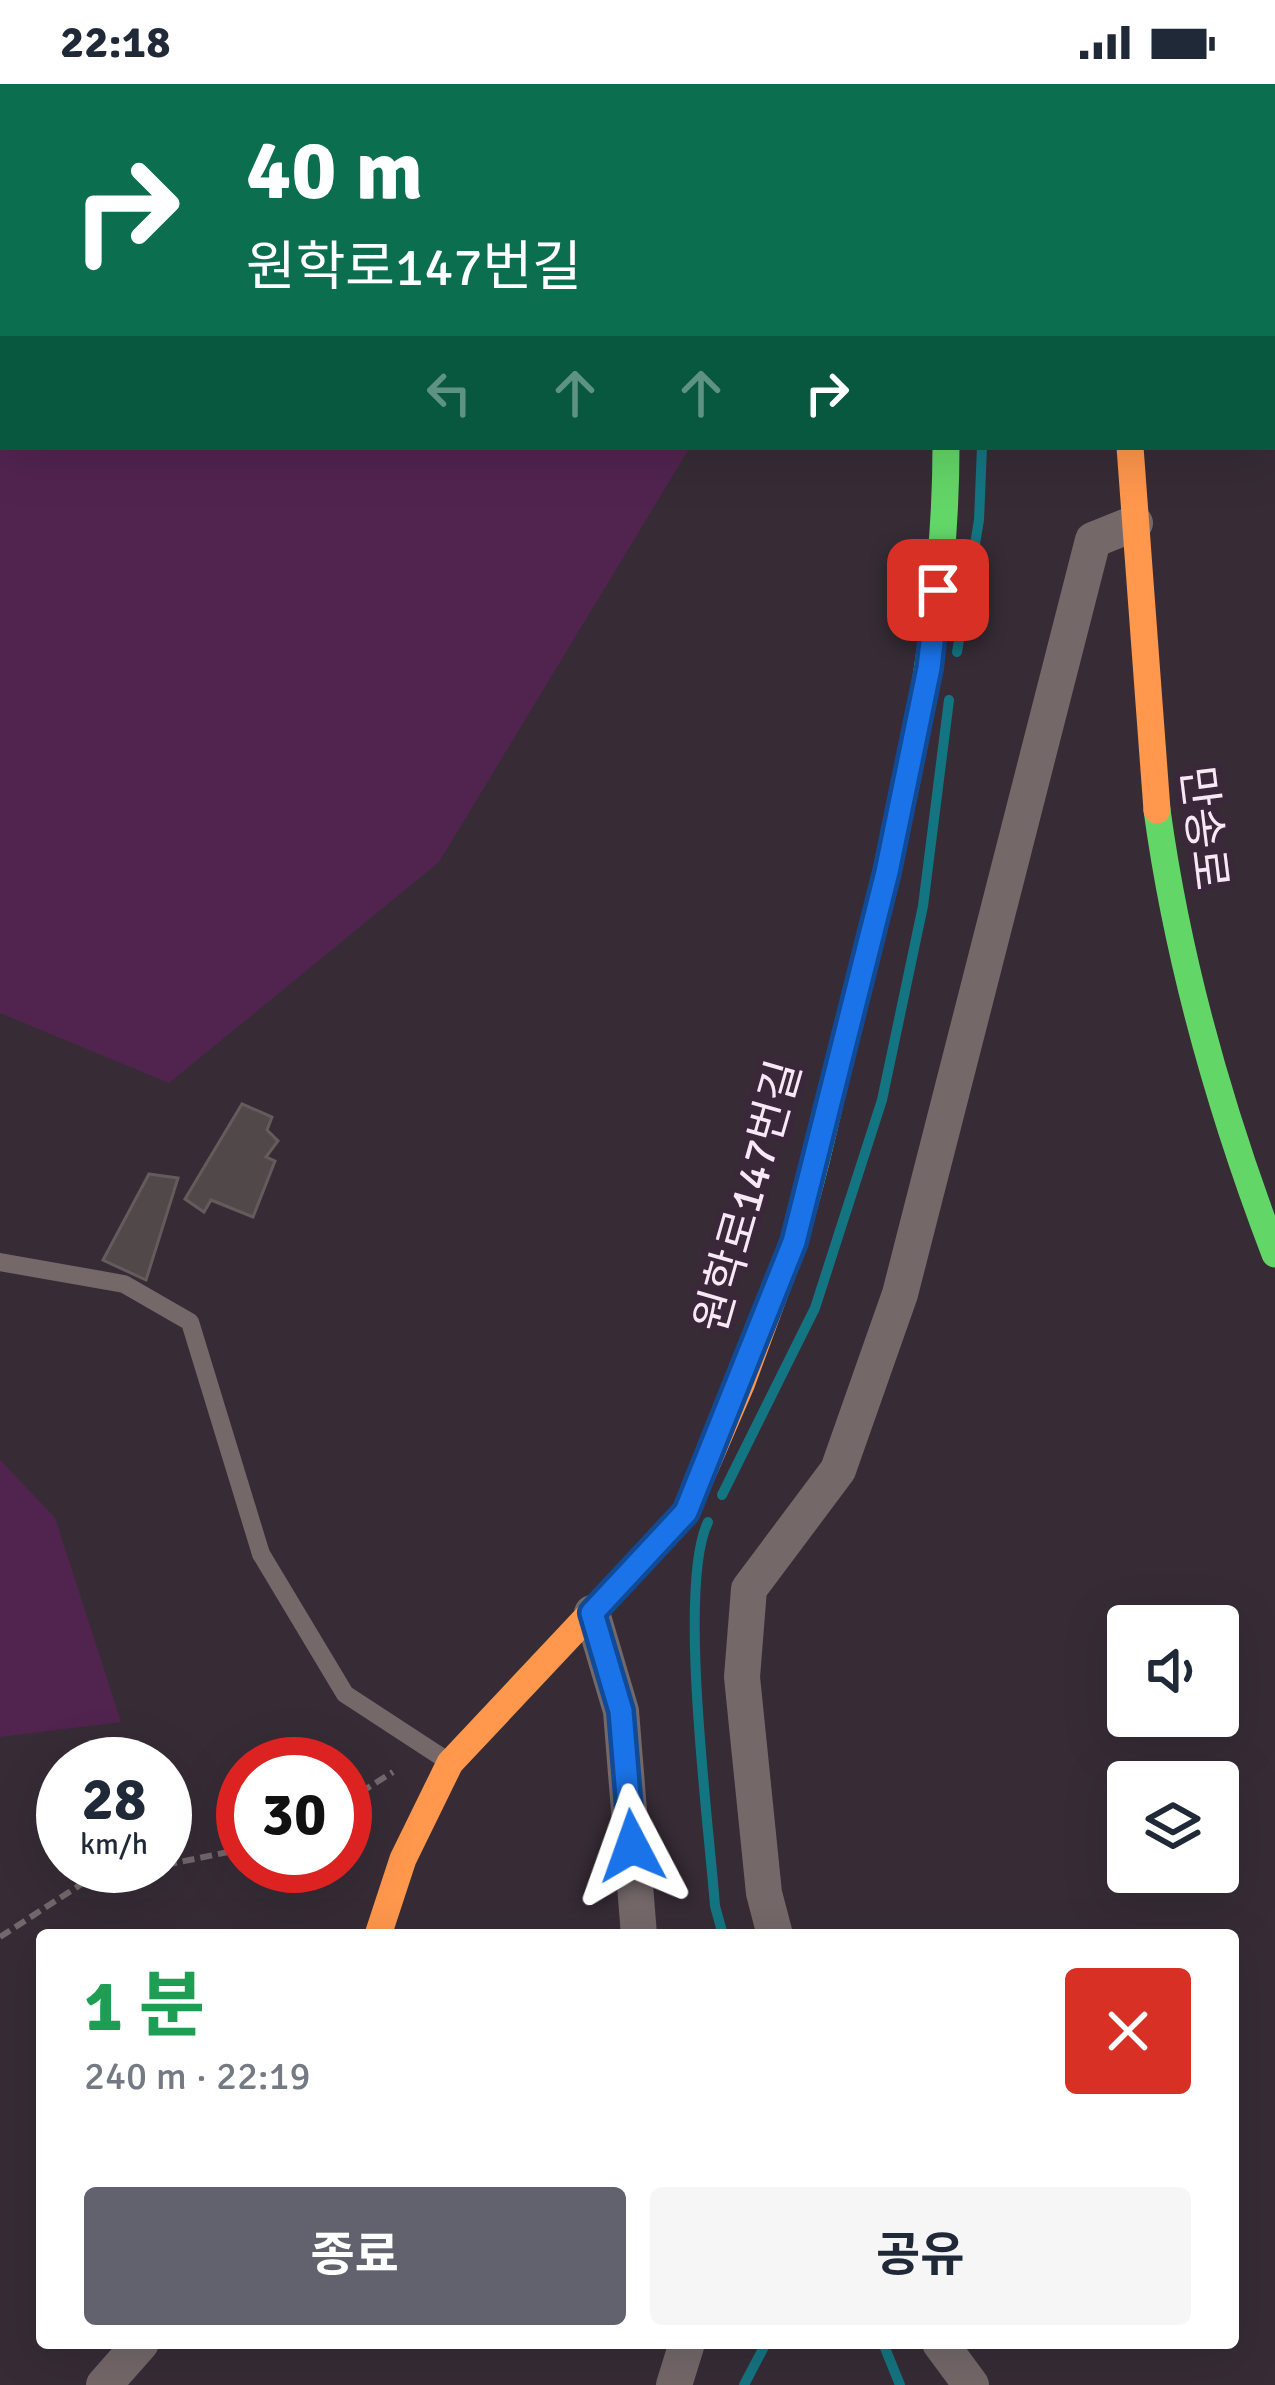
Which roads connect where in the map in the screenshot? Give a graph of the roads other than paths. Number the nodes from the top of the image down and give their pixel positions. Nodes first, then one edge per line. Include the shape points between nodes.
1 (946, 450) edge
2 (1130, 450) edge
3 (1135, 523) junction
4 (1266, 1208) edge
5 (1275, 1254) edge
6 (0, 1262) edge
7 (592, 1613) junction
8 (450, 1763) junction
9 (380, 1929) edge
10 (639, 1929) edge
11 (773, 1929) edge
12 (136, 2349) edge
13 (685, 2349) edge
14 (944, 2349) edge
15 (104, 2385) edge
16 (674, 2385) edge
17 (971, 2385) edge

1 - 7 street, 원학로147번길 via 929,668 794,1242 686,1512
2 - 3 street, 만송로
3 - 4 street, 만송로 via 1173,910
3 - 11 street via 1093,540 900,1294 838,1470 749,1588 742,1677
4 - 5 street, 만송로
6 - 8 lane via 124,1284 190,1322 261,1554 345,1694
7 - 8 street, 원학로147번길
7 - 10 street via 621,1711
8 - 9 street, 원학로147번길
12 - 15 street
13 - 16 street
14 - 17 street

